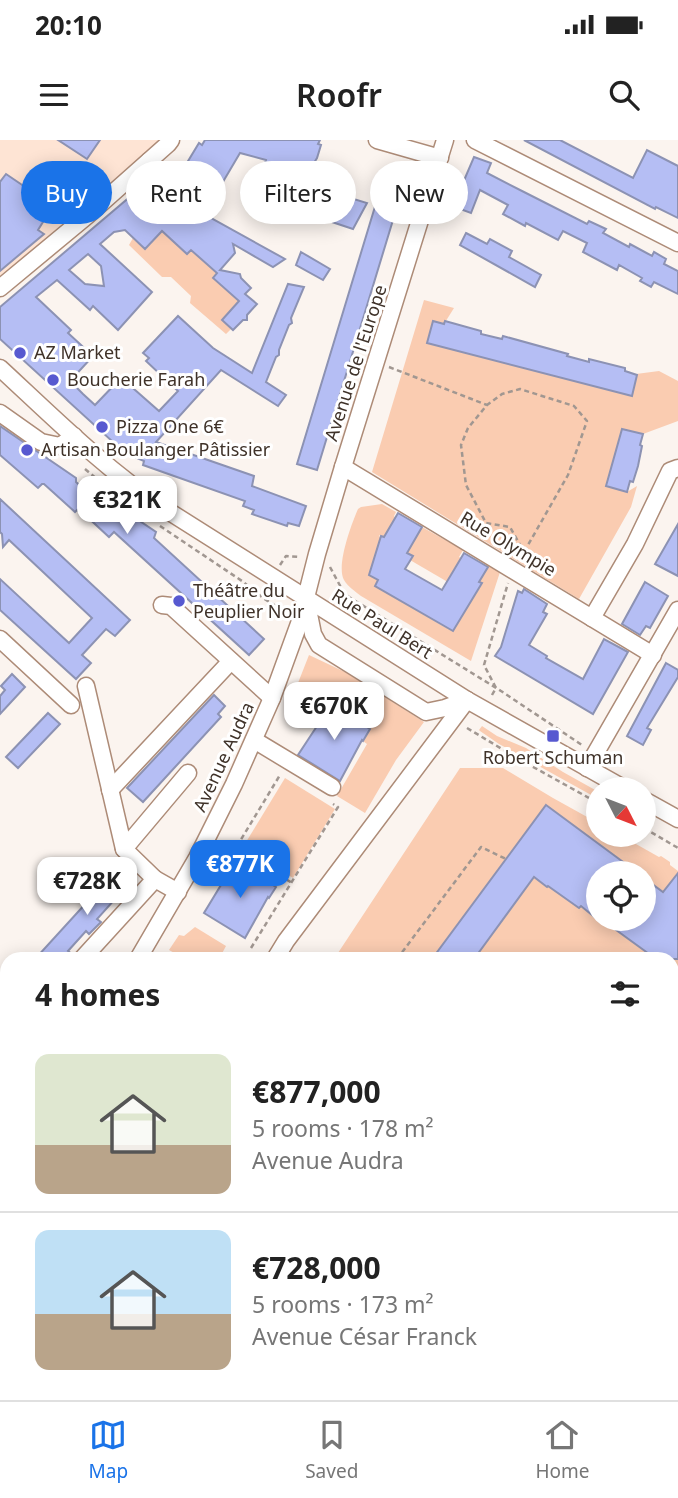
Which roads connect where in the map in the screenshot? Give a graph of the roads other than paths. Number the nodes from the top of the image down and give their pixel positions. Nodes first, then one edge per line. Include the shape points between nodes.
1 (171, 140) edge
2 (377, 140) edge
3 (445, 140) edge
4 (475, 140) edge
5 (440, 158) junction
6 (149, 161) edge
7 (126, 181) edge
8 (678, 243) edge
9 (0, 288) edge
10 (0, 368) edge
11 (0, 414) edge
12 (74, 436) junction
13 (343, 467) junction
14 (678, 468) edge
15 (306, 599) junction
16 (162, 605) dead end
17 (678, 610) edge
18 (592, 618) junction
19 (0, 639) edge
20 (653, 655) junction
21 (231, 662) junction
22 (86, 686) dead end
23 (272, 698) junction
24 (467, 700) junction
25 (71, 705) dead end
26 (254, 740) junction
27 (587, 768) junction
28 (188, 773) dead end
29 (603, 777) edge
30 (110, 790) junction
31 (329, 793) road end
32 (656, 807) edge
33 (678, 819) edge
34 (124, 849) junction
35 (155, 879) junction
36 (178, 892) junction
37 (88, 952) edge
38 (142, 952) edge
39 (279, 952) edge

1 - 6 street
2 - 5 street
3 - 5 street, Avenue de l'Europe
4 - 8 street
5 - 13 street, Avenue de l'Europe
7 - 9 street
10 - 12 street, Rue Paul Bert
11 - 12 street via 41,442 60,446
12 - 15 street, Rue Paul Bert via 136,490
13 - 15 street, Avenue de l'Europe
13 - 18 street, Rue Olympie
14 - 18 street via 670,471
15 - 23 street, Avenue Audra
15 - 24 street, Rue Paul Bert
15 - 24 street via 313,634 325,650 426,712
16 - 21 street via 171,606
17 - 20 street
18 - 20 street, Rue Olympie
19 - 25 street
20 - 27 street
21 - 23 street
21 - 30 street
22 - 30 street
23 - 26 street, Avenue Audra
24 - 27 street, Rue Paul Bert
24 - 39 street
26 - 31 street
26 - 36 street, Avenue Audra
27 - 29 street, Rue Paul Bert
28 - 34 street
30 - 34 street
32 - 33 street
34 - 35 street
35 - 36 street
35 - 37 street
36 - 38 street, Avenue Audra

